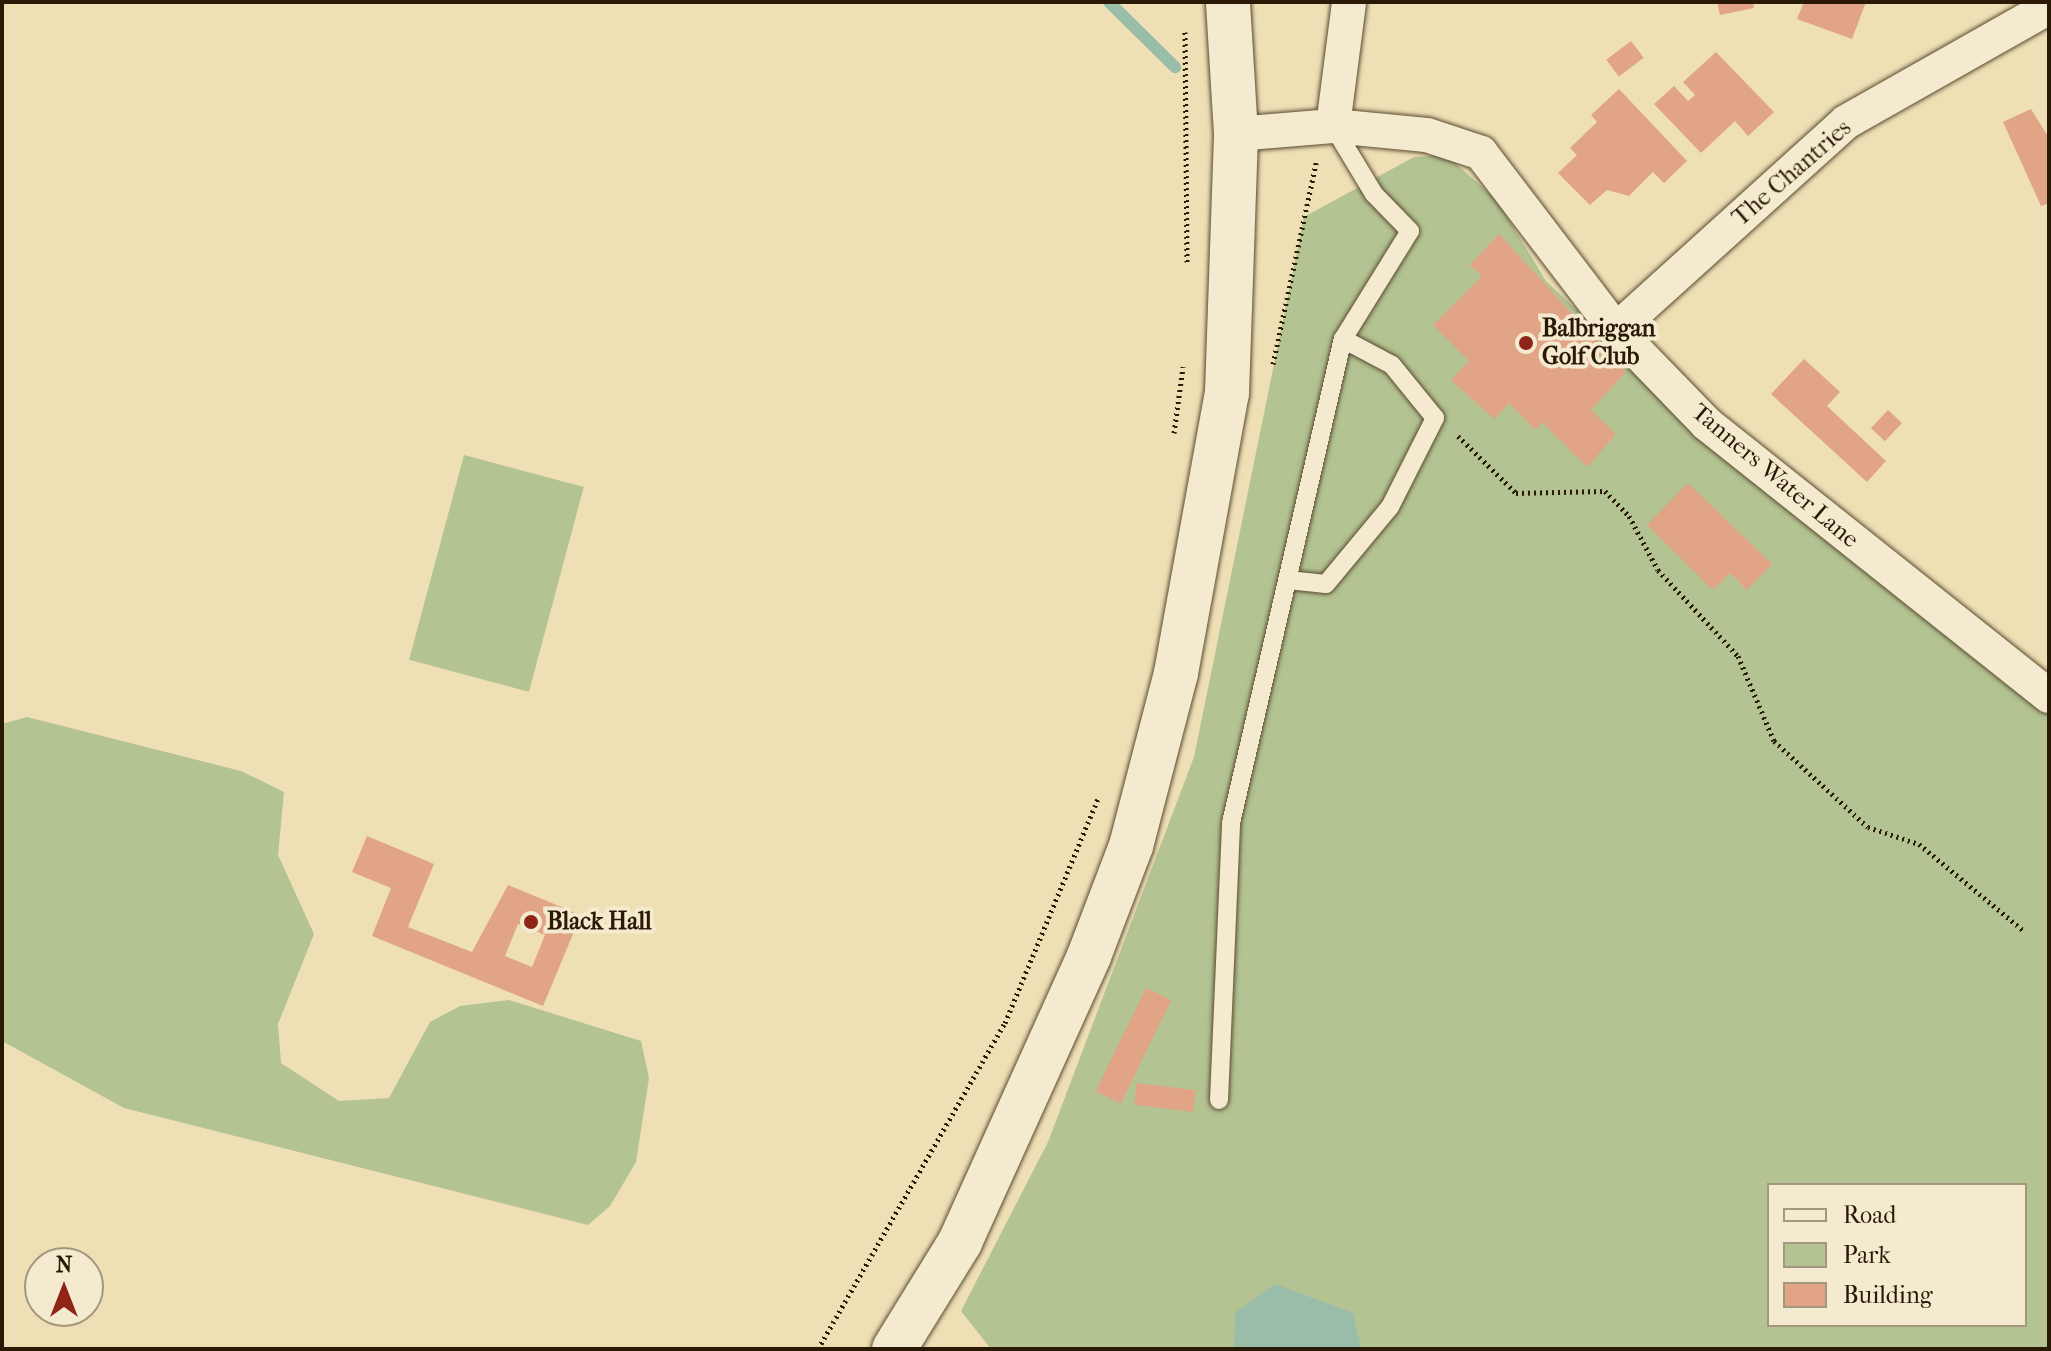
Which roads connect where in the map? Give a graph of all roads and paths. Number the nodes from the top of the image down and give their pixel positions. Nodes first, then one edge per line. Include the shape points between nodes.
1 (1228, 2) edge
2 (1349, 2) edge
3 (2035, 7) edge
4 (1185, 17) dead end
5 (1333, 126) junction
6 (1236, 134) junction
7 (1187, 270) dead end
8 (1616, 330) junction
9 (1343, 339) junction
10 (1184, 358) dead end
11 (1435, 418) junction
12 (1171, 451) dead end
13 (1288, 580) junction
14 (2049, 696) edge
15 (1103, 785) dead end
16 (2023, 930) dead end
17 (1219, 1100) dead end
18 (818, 1349) edge
19 (894, 1349) edge

1 - 6 main road
2 - 5 street
3 - 8 street, The Chantries via 1846,122
4 - 7 path
5 - 6 street, Tanners Water Lane
5 - 8 street, Tanners Water Lane via 1427,135 1481,153
5 - 9 lane via 1374,194 1410,231
6 - 19 main road via 1227,393 1179,657 1131,846 1024,1109 960,1242
8 - 14 street, Tanners Water Lane via 1707,424
9 - 11 lane via 1392,365
9 - 13 lane
10 - 12 path
11 - 13 lane via 1390,507 1326,584
11 - 16 path via 1516,493 1605,491 1629,516 1658,570 1738,656 1774,741 1868,827 1919,844
13 - 17 lane via 1231,823
15 - 18 path via 1005,1023

